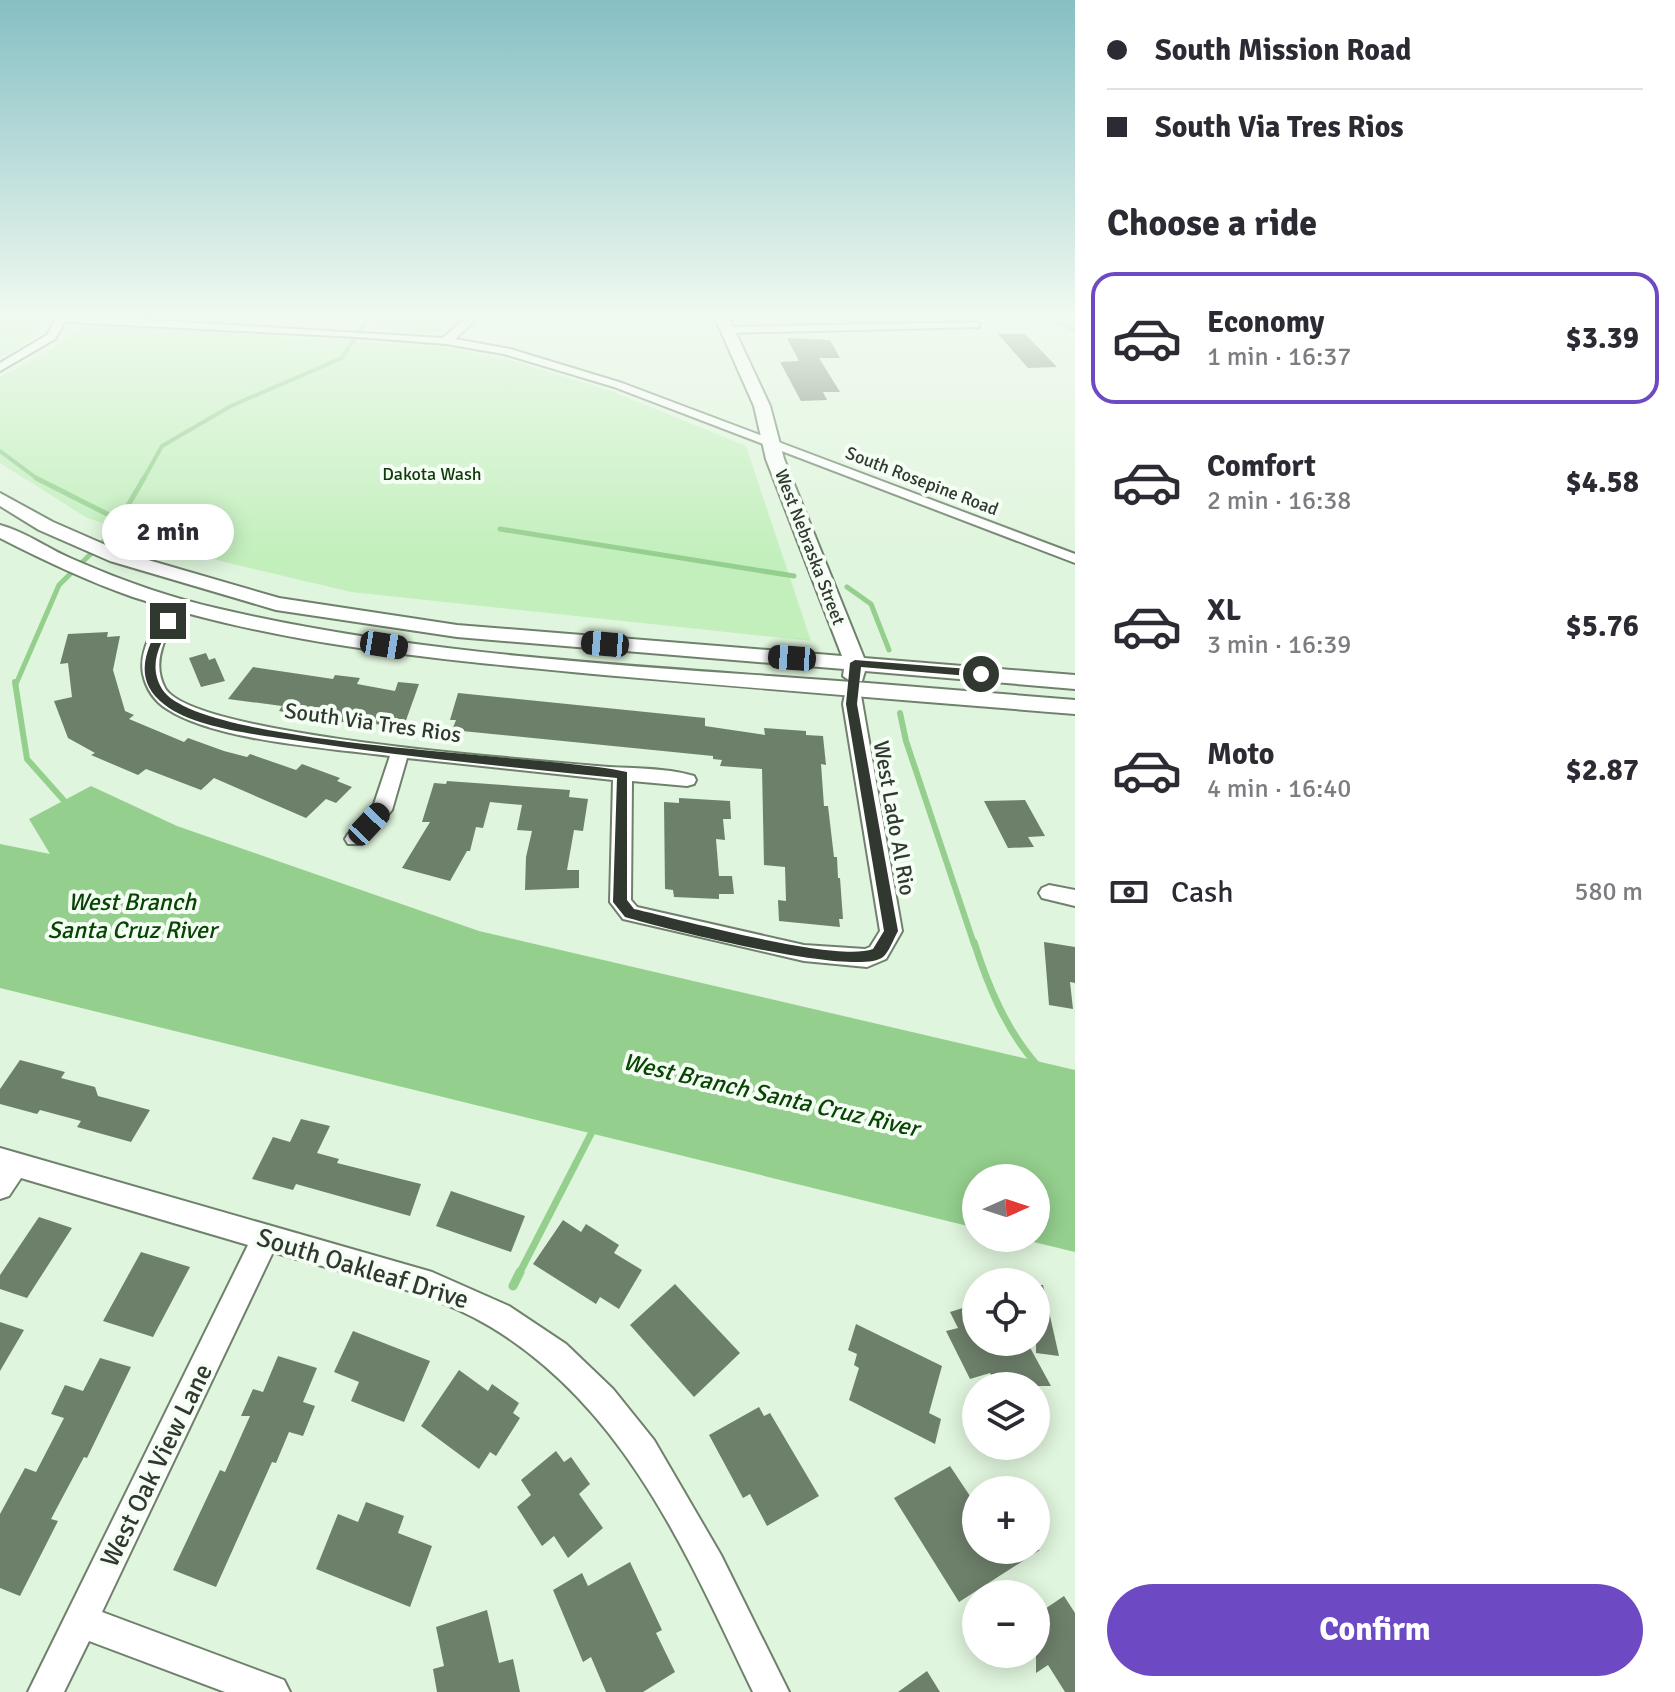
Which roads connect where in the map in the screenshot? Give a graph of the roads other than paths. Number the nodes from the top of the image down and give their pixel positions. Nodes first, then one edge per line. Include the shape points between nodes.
1 (650, 397) edge
2 (758, 397) edge
3 (771, 442) junction
4 (0, 498) edge
5 (0, 531) edge
6 (1075, 559) edge
7 (177, 604) junction
8 (396, 623) junction
9 (384, 645) junction
10 (855, 663) junction
11 (1075, 682) edge
12 (853, 688) junction
13 (1075, 707) edge
14 (400, 752) junction
15 (623, 775) junction
16 (687, 780) dead end
17 (355, 839) dead end
18 (1049, 893) dead end
19 (1075, 898) edge
20 (5, 1170) edge
21 (266, 1237) junction
22 (81, 1621) junction
23 (46, 1692) edge
24 (272, 1692) edge
25 (771, 1692) edge

1 - 3 street, South Rosepine Road
2 - 3 main road, West Nebraska Street
3 - 6 street, South Rosepine Road
3 - 10 main road, West Nebraska Street
4 - 8 main road via 117,557 276,604
5 - 7 main road via 99,578
7 - 9 main road via 307,634
7 - 14 street, South Via Tres Rios via 151,649 156,689 169,703 250,730
8 - 9 main road
8 - 10 main road
9 - 12 main road
10 - 11 main road
10 - 12 main road, West Nebraska Street
12 - 13 main road
12 - 15 street, West Lado Al Rio via 891,931 878,953 867,958 804,953 630,913 620,902
14 - 15 street, South Via Tres Rios
14 - 17 street via 382,810
15 - 16 street, South Via Tres Rios
18 - 19 street
20 - 21 street, South Oakleaf Drive
21 - 22 street, West Oak View Lane
21 - 25 street, South Oakleaf Drive via 466,1298 501,1314 563,1359 624,1423 651,1462
22 - 23 street, West Oak View Lane
22 - 24 street

